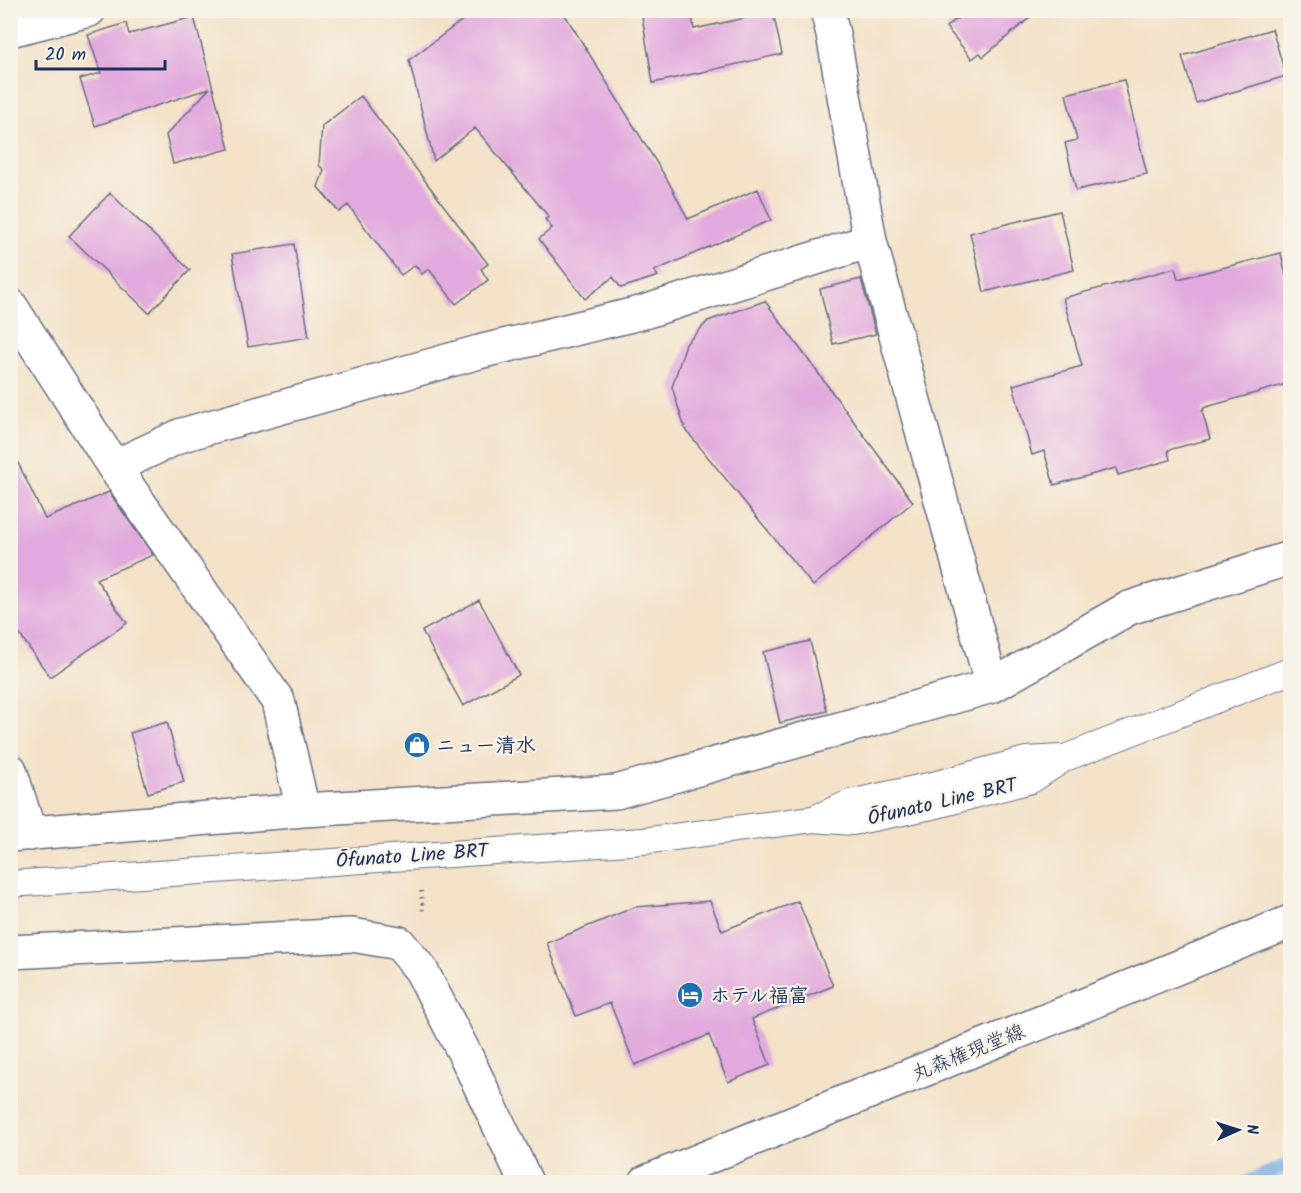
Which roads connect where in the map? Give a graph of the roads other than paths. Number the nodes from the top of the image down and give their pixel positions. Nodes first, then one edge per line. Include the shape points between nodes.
1 (89, 10) edge
2 (827, 10) edge
3 (49, 15) edge
4 (10, 30) edge
5 (870, 241) junction
6 (10, 305) edge
7 (20, 341) edge
8 (114, 467) junction
9 (1290, 558) edge
10 (1290, 671) edge
11 (992, 686) junction
12 (10, 771) edge
13 (303, 810) junction
14 (20, 834) edge
15 (10, 884) edge
16 (1290, 922) edge
17 (10, 952) edge
18 (526, 1182) edge
19 (646, 1182) edge

1 - 3 street
2 - 5 street
3 - 4 street
5 - 8 street via 644,312 478,352 182,435
5 - 11 street
6 - 7 street
7 - 8 street
8 - 13 street via 278,701
9 - 11 street via 1129,608
10 - 15 lane, Ōfunato Line BRT via 1065,758 1031,780 853,822 813,819 643,840
11 - 13 street via 616,792
12 - 14 street
13 - 14 street
16 - 19 street, 丸森権現堂線
17 - 18 street via 352,934 399,943 421,970

